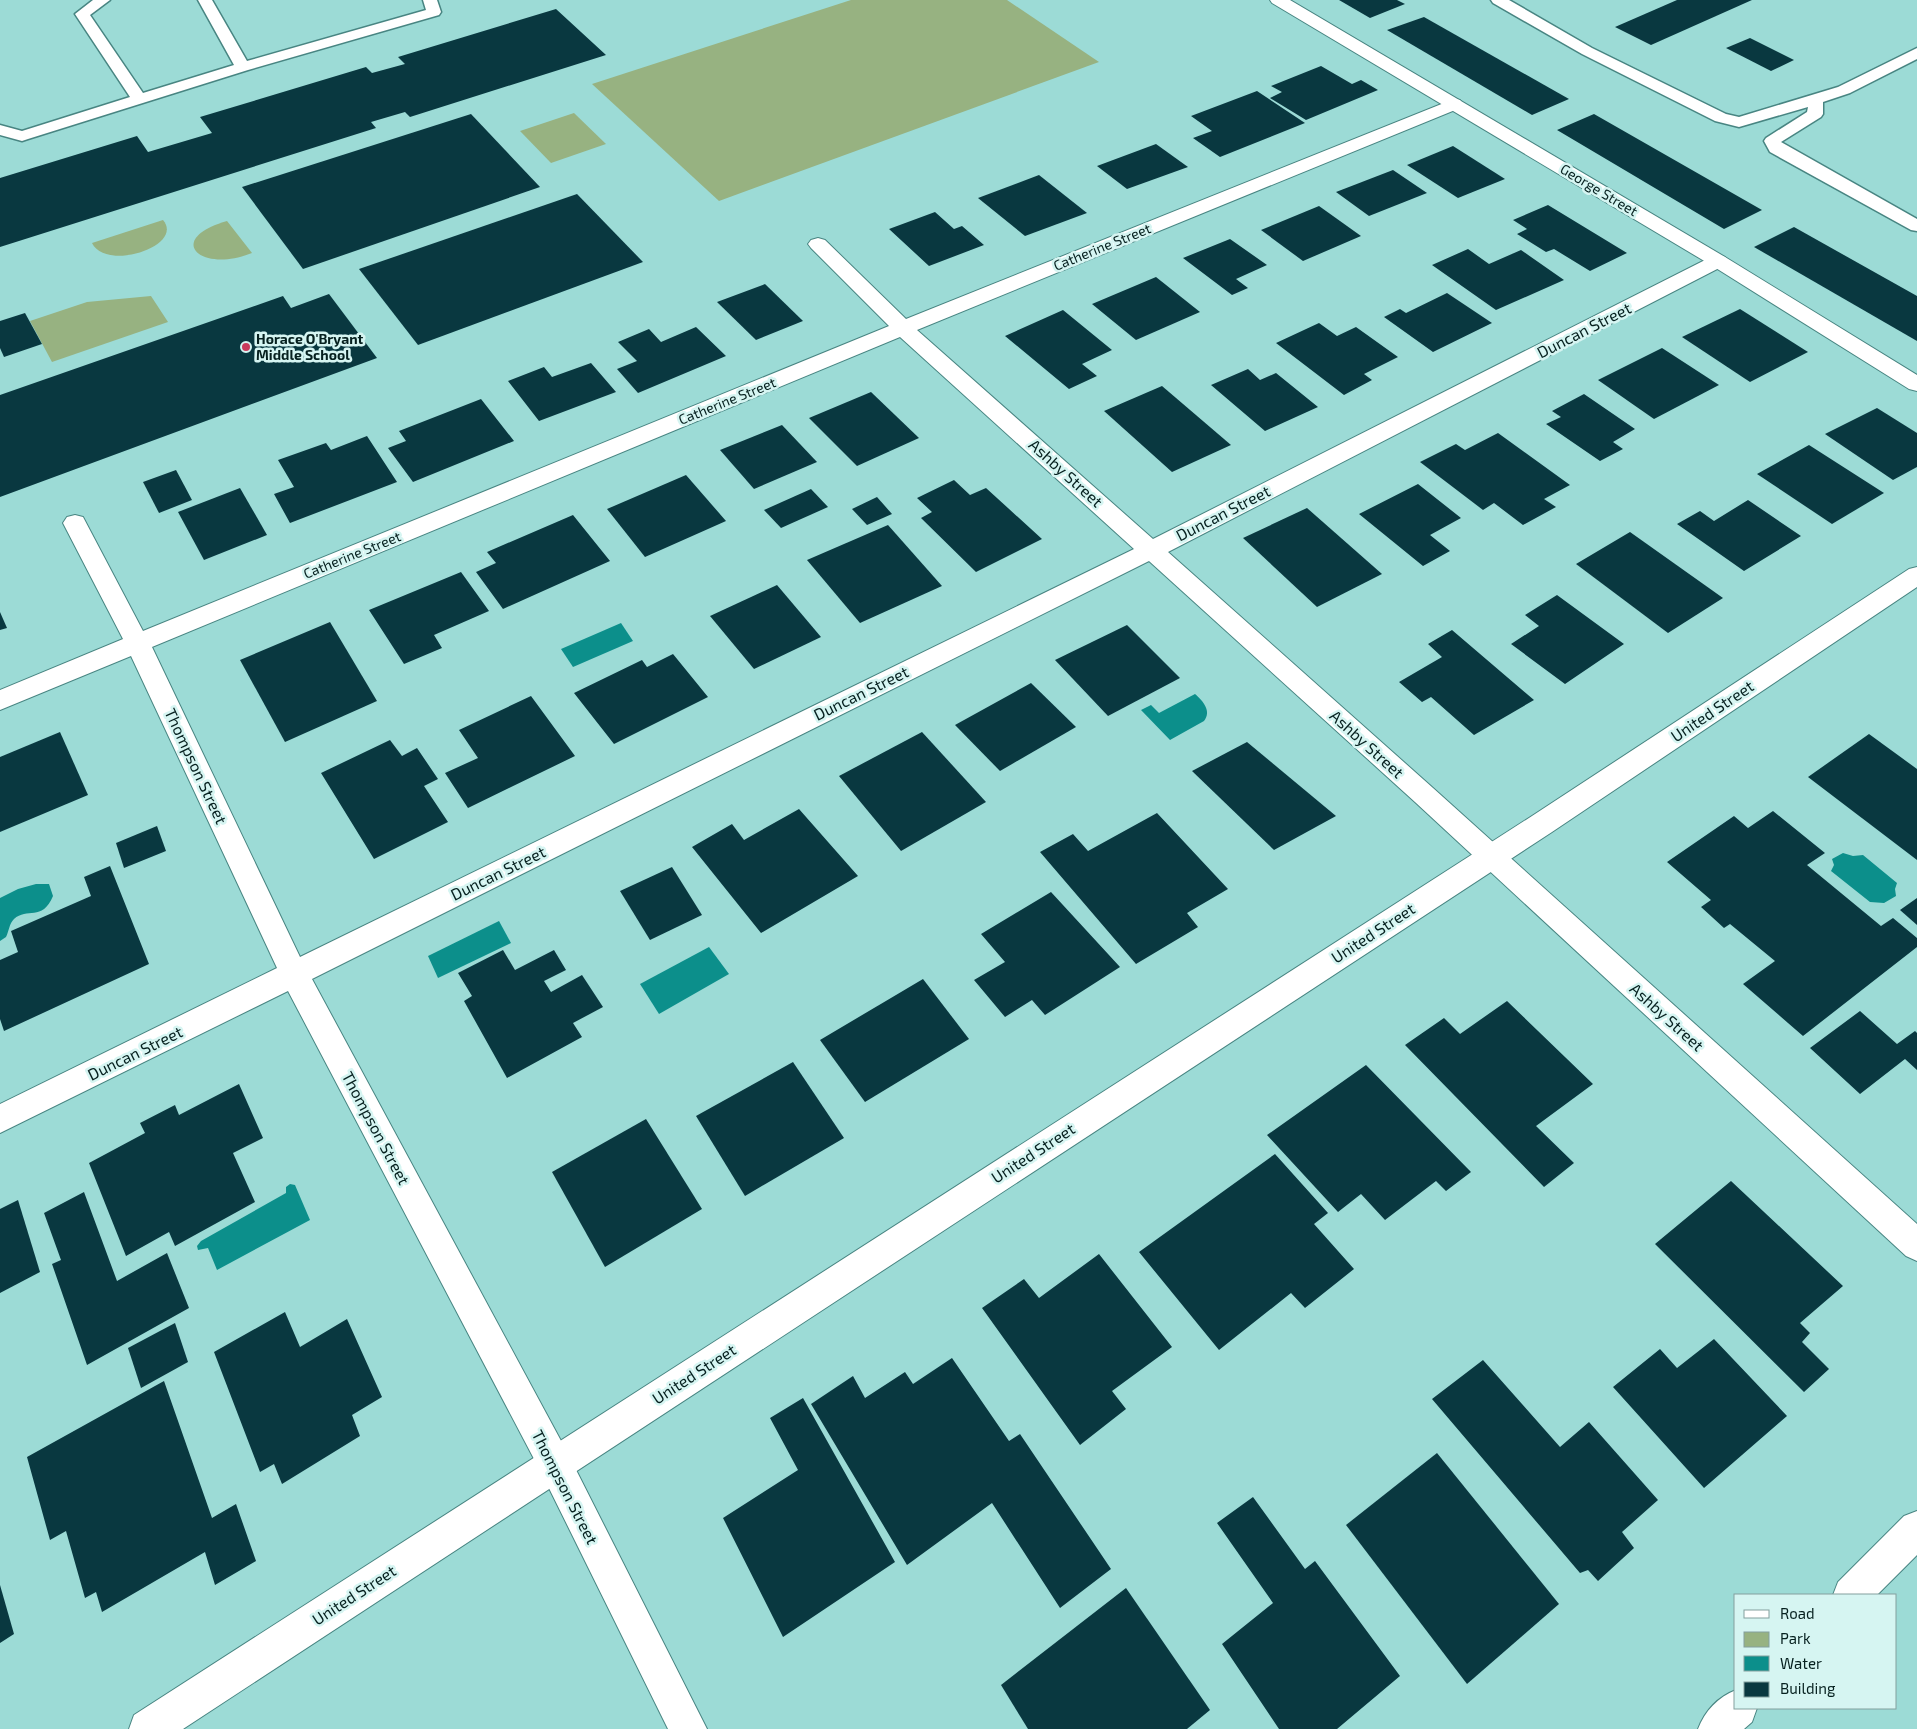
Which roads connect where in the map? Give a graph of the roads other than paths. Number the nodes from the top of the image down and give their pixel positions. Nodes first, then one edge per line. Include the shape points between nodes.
1 (70, 0) edge
2 (102, 0) edge
3 (205, 0) edge
4 (430, 0) edge
5 (1278, 0) edge
6 (1498, 0) edge
7 (82, 14) junction
8 (1917, 53) edge
9 (243, 67) junction
10 (139, 99) junction
11 (1813, 99) junction
12 (1454, 104) junction
13 (0, 130) edge
14 (1917, 226) edge
15 (818, 244) dead end
16 (1718, 261) junction
17 (903, 328) junction
18 (1917, 384) edge
19 (76, 523) dead end
20 (1152, 549) junction
21 (1917, 575) edge
22 (138, 644) junction
23 (0, 700) edge
24 (1491, 856) junction
25 (294, 974) junction
26 (0, 1119) edge
27 (1917, 1244) edge
28 (555, 1464) junction
29 (1917, 1530) edge
30 (1852, 1594) edge
31 (1737, 1709) edge
32 (148, 1729) edge
33 (688, 1729) edge
34 (1717, 1729) edge

1 - 7 lane
2 - 7 lane
3 - 9 lane
4 - 9 lane via 434,12
5 - 12 street, George Street
6 - 11 lane via 1587,50 1721,118 1738,122
7 - 10 lane
8 - 11 lane via 1844,90
9 - 10 lane
10 - 13 lane via 22,136
11 - 14 lane via 1815,114 1772,141 1776,148
12 - 16 street, George Street
12 - 17 street, Catherine Street
15 - 17 street, Ashby Street
16 - 18 street, George Street
16 - 20 street, Duncan Street
17 - 20 street, Ashby Street
17 - 22 street, Catherine Street
19 - 22 street, Thompson Street
20 - 24 street, Ashby Street
20 - 25 street, Duncan Street
21 - 24 street, United Street
22 - 23 street, Catherine Street
22 - 25 street, Thompson Street
24 - 27 street, Ashby Street
24 - 28 street, United Street
25 - 26 street, Duncan Street
25 - 28 street, Thompson Street
28 - 32 street, United Street
28 - 33 street, Thompson Street
29 - 30 street
31 - 34 street

